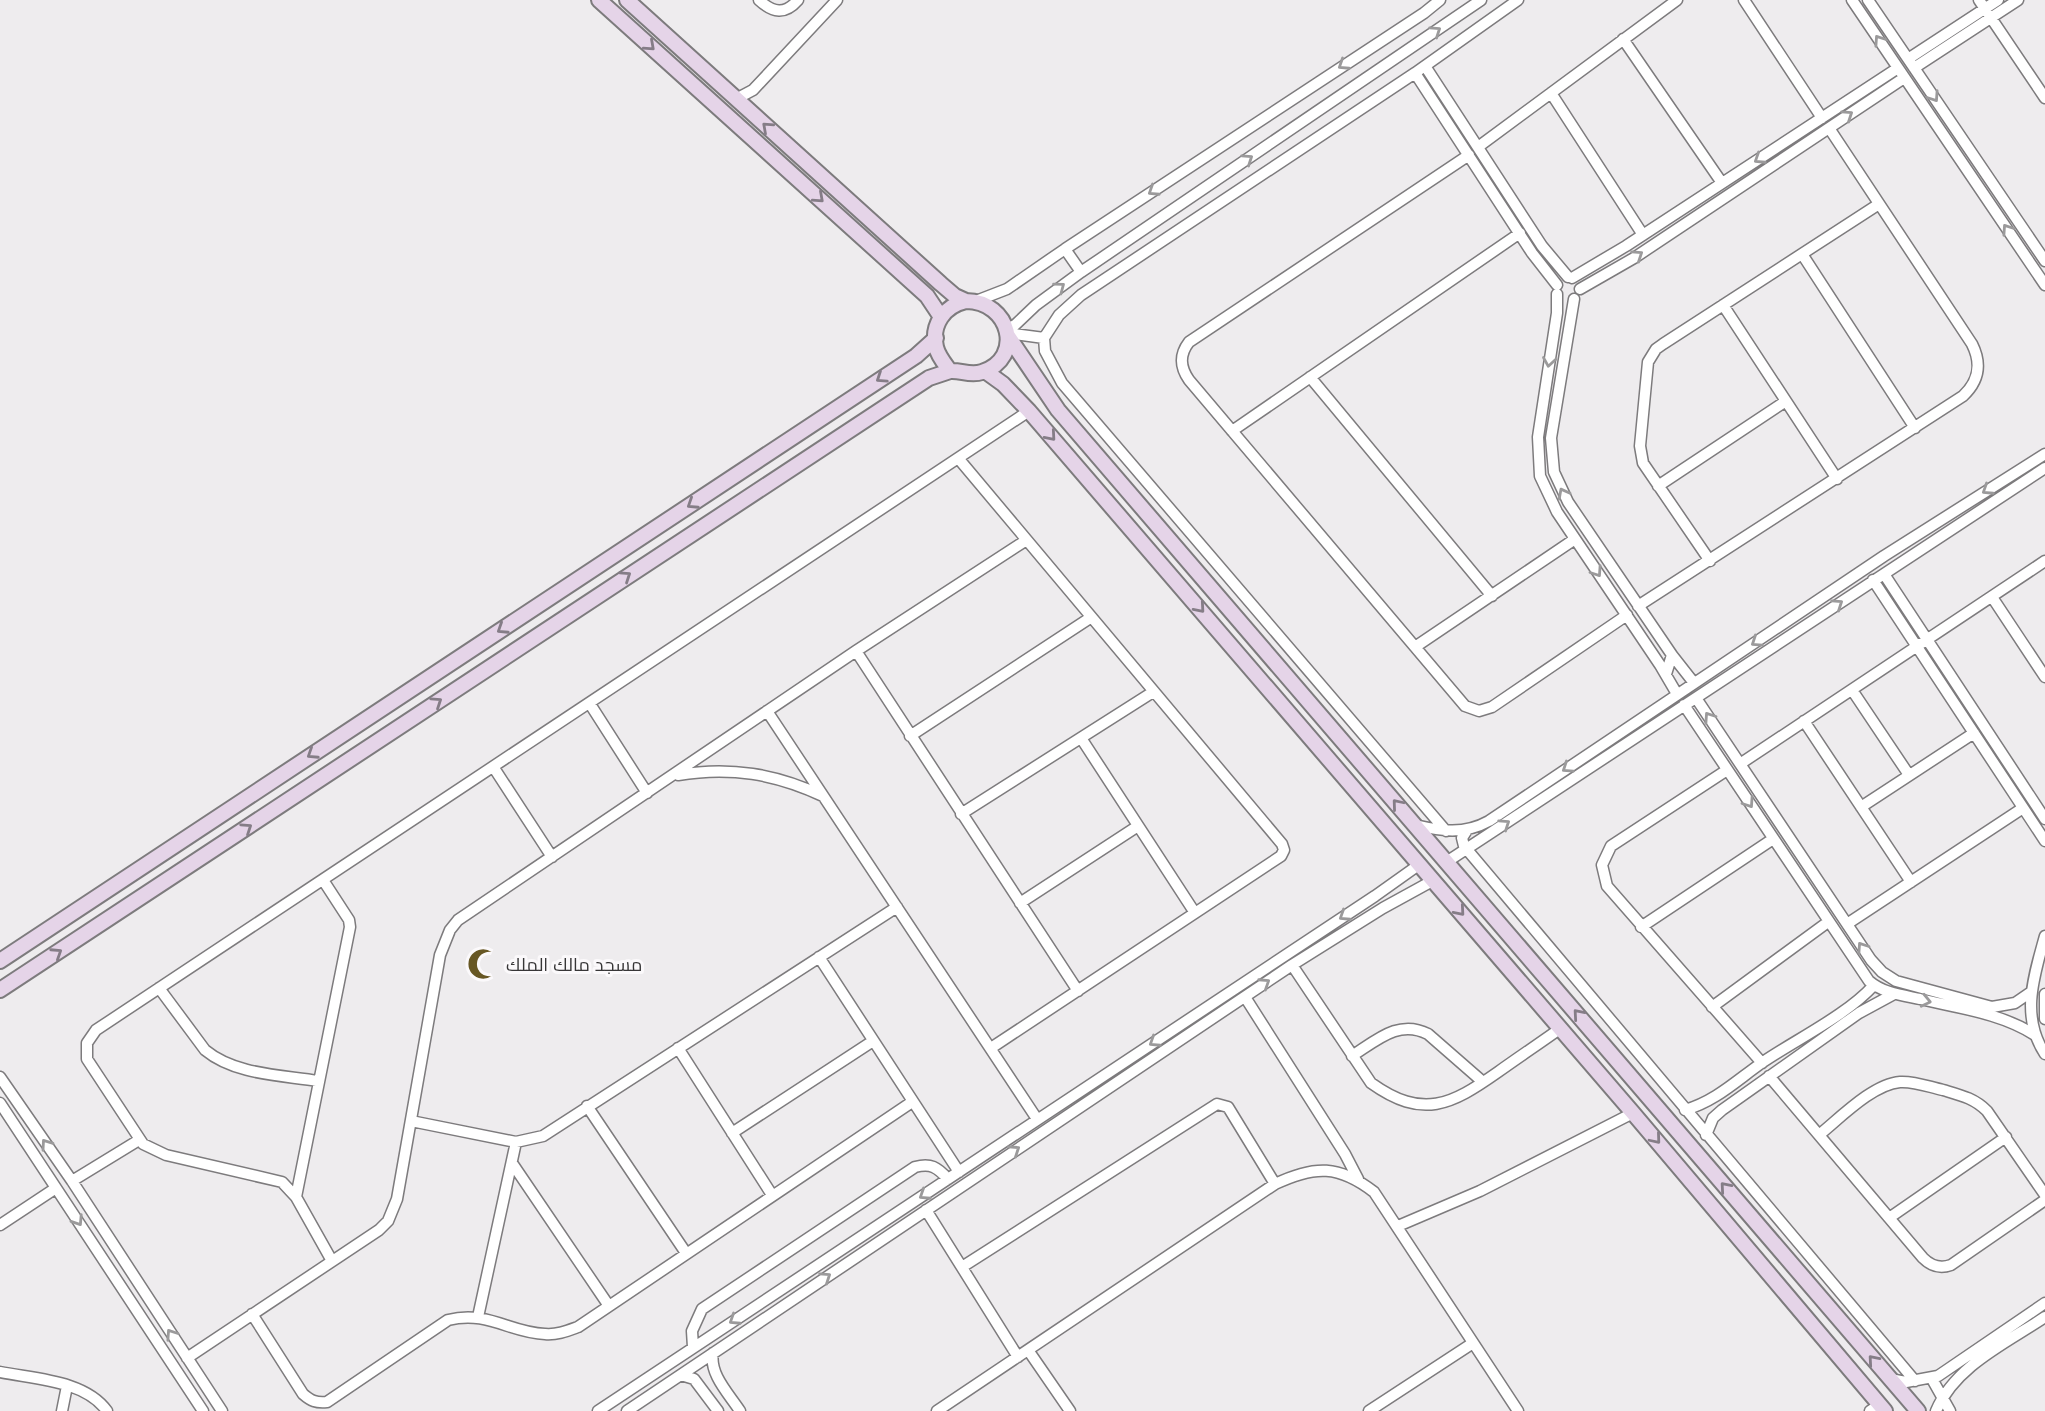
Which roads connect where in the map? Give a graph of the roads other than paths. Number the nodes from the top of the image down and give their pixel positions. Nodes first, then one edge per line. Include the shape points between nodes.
1 (600, 0) edge
2 (627, 0) edge
3 (759, 0) edge
4 (798, 0) edge
5 (837, 0) edge
6 (1440, 0) edge
7 (1482, 0) edge
8 (1518, 0) edge
9 (1676, 0) edge
10 (1744, 0) edge
11 (1852, 0) edge
12 (1868, 0) edge
13 (1998, 0) edge
14 (2018, 0) edge
15 (1985, 9) edge
16 (1623, 39) junction
17 (1911, 64) junction
18 (1425, 66) junction
19 (1898, 68) junction
20 (1415, 73) junction
21 (1904, 78) junction
22 (1551, 93) junction
23 (2044, 94) edge
24 (736, 99) junction
25 (1822, 118) junction
26 (1829, 128) junction
27 (1478, 147) junction
28 (1469, 155) junction
29 (1722, 183) junction
30 (1879, 204) junction
31 (1520, 233) junction
32 (1643, 235) junction
33 (1065, 249) junction
34 (904, 250) junction
35 (1802, 254) junction
36 (2045, 261) edge
37 (893, 265) junction
38 (1081, 272) junction
39 (1570, 277) junction
40 (2045, 285) edge
41 (1557, 289) junction
42 (1577, 294) junction
43 (971, 301) junction
44 (1723, 305) junction
45 (941, 317) junction
46 (1007, 333) junction
47 (936, 338) junction
48 (1044, 338) junction
49 (950, 371) junction
50 (985, 372) junction
51 (1310, 377) junction
52 (1786, 401) junction
53 (1030, 411) junction
54 (1915, 428) junction
55 (1232, 431) junction
56 (2045, 454) edge
57 (958, 458) junction
58 (2045, 468) edge
59 (1837, 479) junction
60 (1658, 486) junction
61 (1575, 540) junction
62 (1026, 541) junction
63 (1710, 561) junction
64 (2045, 561) edge
65 (1884, 574) junction
66 (1873, 580) junction
67 (1492, 596) junction
68 (1992, 597) junction
69 (1638, 606) junction
70 (1627, 615) junction
71 (1090, 618) junction
72 (1784, 623) junction
73 (1792, 634) junction
74 (1927, 640) junction
75 (1917, 646) junction
76 (1415, 647) junction
77 (856, 651) junction
78 (1672, 655) junction
79 (1666, 674) junction
80 (2045, 677) edge
81 (1694, 683) junction
82 (1852, 690) junction
83 (1153, 692) junction
84 (1677, 694) junction
85 (1696, 698) junction
86 (590, 704) junction
87 (1684, 705) junction
88 (767, 711) junction
89 (1804, 721) junction
90 (1974, 733) junction
91 (910, 736) junction
92 (1081, 738) junction
93 (1604, 743) junction
94 (1611, 754) junction
95 (1740, 764) junction
96 (494, 768) junction
97 (1727, 770) junction
98 (1909, 775) junction
99 (673, 776) junction
100 (648, 793) junction
101 (824, 796) junction
102 (1861, 807) junction
103 (2023, 808) junction
104 (961, 814) junction
105 (2045, 819) edge
106 (1415, 825) junction
107 (1138, 826) junction
108 (1467, 830) junction
109 (1446, 831) junction
110 (185, 838) junction
111 (1773, 839) junction
112 (2045, 841) edge
113 (1466, 849) junction
114 (552, 857) junction
115 (199, 860) junction
116 (1448, 861) junction
117 (1420, 864) junction
118 (323, 880) junction
119 (1434, 880) junction
120 (1911, 882) junction
121 (1375, 896) junction
122 (1020, 902) junction
123 (897, 907) junction
124 (1382, 908) junction
125 (1195, 913) junction
126 (1828, 922) junction
127 (1847, 925) junction
128 (1641, 927) junction
129 (2045, 936) edge
130 (819, 957) junction
131 (0, 961) edge
132 (1292, 965) junction
133 (1874, 985) junction
134 (159, 988) junction
135 (0, 990) edge
136 (1077, 991) junction
137 (2031, 992) junction
138 (1895, 994) junction
139 (2045, 994) edge
140 (1245, 996) junction
141 (1712, 1007) junction
142 (2045, 1019) edge
143 (1820, 1025) junction
144 (1561, 1028) junction
145 (1827, 1035) junction
146 (2035, 1035) junction
147 (873, 1041) junction
148 (678, 1048) junction
149 (990, 1048) junction
150 (2045, 1054) edge
151 (1352, 1056) junction
152 (1762, 1063) junction
153 (1769, 1076) junction
154 (1, 1081) edge
155 (318, 1081) junction
156 (1483, 1082) junction
157 (1640, 1087) junction
158 (1623, 1100) junction
159 (1709, 1101) junction
160 (912, 1102) junction
161 (0, 1103) edge
162 (587, 1106) junction
163 (1685, 1110) junction
164 (1633, 1113) junction
165 (1717, 1114) junction
166 (1037, 1119) junction
167 (411, 1121) junction
168 (732, 1133) junction
169 (1706, 1135) junction
170 (1819, 1135) junction
171 (2006, 1137) junction
172 (139, 1140) junction
173 (516, 1142) junction
174 (512, 1163) junction
175 (959, 1172) junction
176 (948, 1179) junction
177 (1358, 1180) junction
178 (72, 1181) junction
179 (1275, 1184) junction
180 (56, 1188) junction
181 (772, 1195) junction
182 (296, 1197) junction
183 (2045, 1198) edge
184 (926, 1210) junction
185 (1889, 1218) junction
186 (884, 1221) junction
187 (0, 1225) edge
188 (1398, 1226) junction
189 (891, 1233) junction
190 (686, 1253) junction
191 (332, 1261) junction
192 (962, 1267) junction
193 (2045, 1303) edge
194 (609, 1306) junction
195 (252, 1314) junction
196 (478, 1317) junction
197 (2045, 1317) edge
198 (1473, 1343) junction
199 (693, 1347) junction
200 (1028, 1350) junction
201 (713, 1353) junction
202 (1018, 1357) junction
203 (187, 1358) junction
204 (0, 1372) edge
205 (681, 1375) junction
206 (1889, 1378) junction
207 (1932, 1378) junction
208 (1915, 1381) junction
209 (67, 1386) junction
210 (1942, 1398) junction
211 (1878, 1409) edge
212 (62, 1411) edge
213 (107, 1411) edge
214 (203, 1411) edge
215 (222, 1411) edge
216 (598, 1411) edge
217 (627, 1411) edge
218 (718, 1411) edge
219 (740, 1411) edge
220 (937, 1411) edge
221 (1070, 1411) edge
222 (1369, 1411) edge
223 (1518, 1411) edge
224 (1918, 1411) edge
225 (1936, 1411) edge
226 (1950, 1411) edge

1 -> 37 street
2 - 24 street
3 - 4 street via 780,11
5 - 24 street via 753,90
6 -> 33 street
38 -> 7 street
8 - 18 street
9 - 16 street
10 - 25 street
19 -> 11 street
12 - 17 street
13 - 15 street
14 - 15 street
15 - 17 street
15 - 23 street
16 - 22 street
16 - 29 street
17 -> 36 street
18 - 20 street
18 - 27 street
19 - 21 street
19 - 25 street
20 - 28 street
20 - 48 street via 1081,295
26 -> 21 street
40 -> 21 street
22 - 27 street
22 - 32 street
34 -> 24 street
25 -> 29 street
26 - 30 street
42 -> 26 street
27 - 39 street via 1548,254
28 - 31 street
28 - 55 street via 1189,342 1181,361 1185,374
29 - 32 street
30 - 35 street
30 - 54 street via 1972,344 1978,360 1970,389
31 - 41 street
31 - 51 street
32 - 39 street
33 - 38 street
33 - 43 street via 1007,289
34 - 37 street
34 - 43 street via 948,291
35 - 44 street
35 - 54 street
37 - 45 street via 931,300
46 -> 38 street
39 - 41 street via 1561,279
39 - 42 street via 1578,282
41 - 42 street via 1565,300
41 -> 61 street via 1538,464 1550,501
69 -> 42 street via 1567,502 1554,472 1551,438
43 - 45 street via 951,306
43 - 46 street via 996,310
44 - 52 street
44 - 60 street via 1663,344 1648,362 1640,446 1643,463
45 - 47 street
46 - 48 street
46 - 50 street via 1002,358
106 -> 46 street via 1058,410
47 - 49 street via 935,346
47 -> 110 street via 916,356
48 - 109 street via 1045,351 1062,383
49 - 50 street
115 -> 49 street via 795,465 929,378
50 - 53 street
51 - 55 street
51 - 67 street
52 - 59 street
52 - 60 street
53 - 57 street
53 -> 117 street
54 - 59 street
55 - 76 street
56 -> 72 street
57 - 62 street
57 - 86 street
58 - 65 street
59 - 63 street
60 - 63 street
61 - 67 street
61 -> 70 street
62 - 71 street
62 - 77 street
63 - 69 street
64 - 68 street
65 - 66 street
65 - 74 street
73 -> 66 street
66 - 75 street
67 - 76 street
68 - 74 street
68 - 80 street
69 - 78 street
70 - 76 street via 1492,707 1479,711 1465,706
70 - 79 street
71 - 83 street
71 - 91 street
72 - 73 street
72 -> 81 street
73 - 85 street
74 - 75 street
74 - 105 street
75 - 82 street
75 - 90 street
77 - 88 street
77 - 91 street
78 - 79 street
78 - 81 street
79 - 84 street
81 - 84 street
82 - 89 street
82 - 98 street
83 - 92 street
83 - 125 street via 1283,847 1281,856
84 - 93 street
85 - 87 street
95 -> 85 street
86 - 96 street
86 - 100 street
87 - 94 street
87 - 97 street
88 - 99 street
88 - 101 street
89 - 95 street
89 - 102 street
90 - 98 street
90 - 103 street
91 - 104 street
92 - 104 street
92 - 107 street
93 - 94 street
93 -> 108 street via 1489,821
113 -> 94 street
95 - 127 street
96 - 114 street
96 - 118 street
97 -> 111 street
97 - 128 street via 1606,852 1604,879
98 - 102 street
99 - 100 street
99 - 101 street via 750,772
100 - 114 street
101 - 123 street
102 - 120 street
103 - 112 street
103 - 120 street
104 - 122 street
106 - 109 street
106 - 116 street
107 - 122 street
107 - 125 street
108 - 109 street
108 - 113 street via 1462,838
110 - 115 street
110 - 131 street
111 - 126 street
111 - 128 street
113 - 116 street
113 - 163 street
114 - 167 street via 450,930 440,955
135 -> 115 street
157 -> 116 street
117 - 119 street
117 - 121 street
118 - 134 street
118 - 155 street via 350,927
119 - 124 street
119 -> 144 street
120 - 127 street
121 - 124 street
121 -> 166 street
122 - 136 street
123 - 130 street
123 - 149 street
124 - 132 street
125 - 136 street
126 - 133 street
126 - 141 street
137 -> 127 street via 2015,1003 1992,1007 1896,981 1876,966
128 - 141 street
129 - 137 street
130 - 147 street
130 - 148 street
140 -> 132 street
132 - 151 street
133 - 138 street
133 - 143 street
134 - 155 street via 214,1058 235,1067
134 - 172 street via 96,1030 86,1051 90,1066
136 - 149 street
137 - 146 street
138 - 145 street
138 -> 146 street via 1998,1017
139 - 142 street
140 - 177 street
184 -> 140 street
141 - 152 street
143 - 145 street
143 - 152 street
144 - 156 street
144 - 158 street
145 - 153 street
146 - 150 street
147 - 160 street
147 - 168 street
148 - 162 street
148 - 168 street
149 - 166 street
151 - 156 street via 1371,1083 1410,1104 1454,1100
151 - 156 street via 1391,1032 1409,1028 1428,1034
152 - 159 street
153 - 165 street
153 - 170 street
178 -> 154 street
155 - 182 street
157 - 158 street
206 -> 157 street
158 - 164 street
159 - 163 street
159 - 165 street
160 - 175 street
160 - 181 street
161 - 180 street
162 - 173 street via 543,1136
162 - 190 street
163 - 169 street
164 - 188 street via 1480,1191
164 -> 211 street
165 - 169 street
166 - 175 street
167 - 173 street
167 - 191 street via 394,1210 379,1230
168 - 181 street
169 - 208 street
170 - 171 street via 1874,1091 1902,1082 1975,1101
170 - 185 street
171 - 183 street
171 - 185 street
172 - 178 street
172 - 182 street via 166,1154 273,1178
173 - 174 street
174 - 194 street
174 - 196 street
175 - 176 street
176 -> 186 street
176 - 199 street via 937,1167 915,1167 702,1309 692,1331
177 - 179 street via 1318,1170
177 - 188 street via 1374,1192
203 -> 178 street
179 - 192 street via 1228,1107 1217,1104
179 - 200 street
180 - 187 street
180 -> 214 street
181 - 190 street
182 - 191 street
183 - 185 street via 1942,1267 1927,1262
184 - 189 street
184 - 192 street
186 - 189 street
186 -> 199 street
188 - 198 street
201 -> 189 street
190 - 194 street
191 - 195 street
192 - 202 street
193 - 207 street
194 - 196 street via 578,1327 543,1335
195 - 196 street via 303,1394 318,1403 327,1402 439,1324 463,1316
195 - 203 street
197 - 210 street via 1959,1375
198 - 222 street
198 - 223 street
199 - 216 street
200 - 202 street
200 - 221 street
201 - 205 street
201 - 219 street via 716,1375
202 - 220 street
203 - 215 street
204 - 209 street
205 - 217 street
205 - 218 street via 694,1379
206 - 208 street
206 - 224 street
207 - 208 street
207 - 210 street
209 - 212 street
209 - 213 street via 94,1398
210 - 225 street
210 - 226 street

